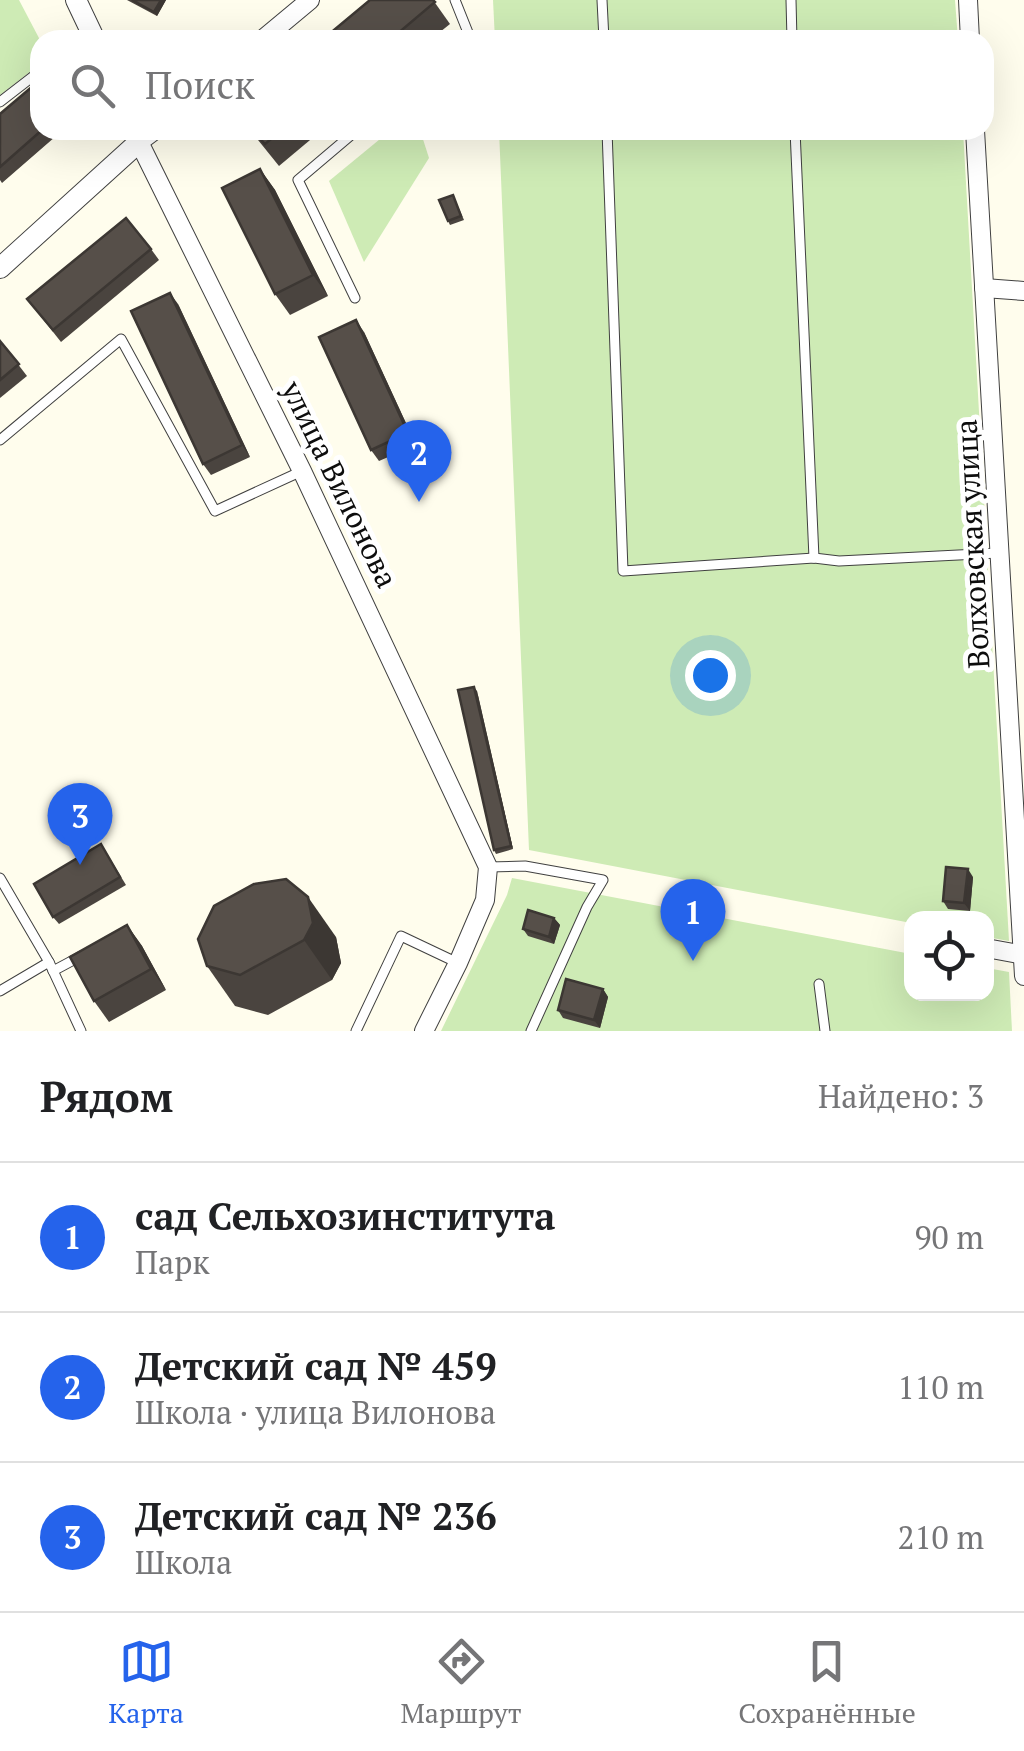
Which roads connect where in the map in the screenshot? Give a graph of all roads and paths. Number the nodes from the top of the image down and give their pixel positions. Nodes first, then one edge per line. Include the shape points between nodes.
1 (76, 0) edge
2 (310, 0) edge
3 (455, 0) edge
4 (602, 0) edge
5 (791, 0) edge
6 (968, 0) edge
7 (86, 30) edge
8 (274, 30) edge
9 (467, 30) edge
10 (604, 30) edge
11 (792, 30) edge
12 (970, 30) edge
13 (30, 79) edge
14 (0, 102) edge
15 (136, 140) edge
16 (145, 140) edge
17 (344, 140) edge
18 (606, 140) edge
19 (795, 140) edge
20 (976, 140) edge
21 (0, 268) edge
22 (984, 288) junction
23 (1024, 291) edge
24 (355, 298) dead end
25 (0, 440) edge
26 (302, 471) junction
27 (1000, 553) junction
28 (814, 558) junction
29 (488, 867) junction
30 (0, 878) edge
31 (994, 949) edge
32 (84, 954) edge
33 (1023, 954) edge
34 (458, 964) junction
35 (51, 967) junction
36 (1024, 976) edge
37 (819, 984) dead end
38 (0, 991) edge
39 (82, 1031) edge
40 (356, 1031) edge
41 (424, 1031) edge
42 (531, 1031) edge
43 (825, 1031) edge

1 - 7 street
2 - 8 street
3 - 9 lane
4 - 10 lane
5 - 11 lane
6 - 12 street
13 - 14 lane
15 - 21 street
16 - 26 street, улица Вилонова
17 - 24 lane via 298,180
18 - 28 lane via 623,572
19 - 28 lane
20 - 22 street, Волховская улица
22 - 23 street
22 - 27 street, Волховская улица
25 - 26 lane via 120,339 216,510
26 - 29 street, улица Вилонова
27 - 28 lane
27 - 33 street, Волховская улица
29 - 34 street via 485,900
29 - 42 lane via 525,866 603,880
30 - 35 lane
31 - 33 street
32 - 35 lane
33 - 36 street, Волховская улица
34 - 40 lane via 400,936
34 - 41 street
35 - 38 lane
35 - 39 lane
37 - 43 lane

